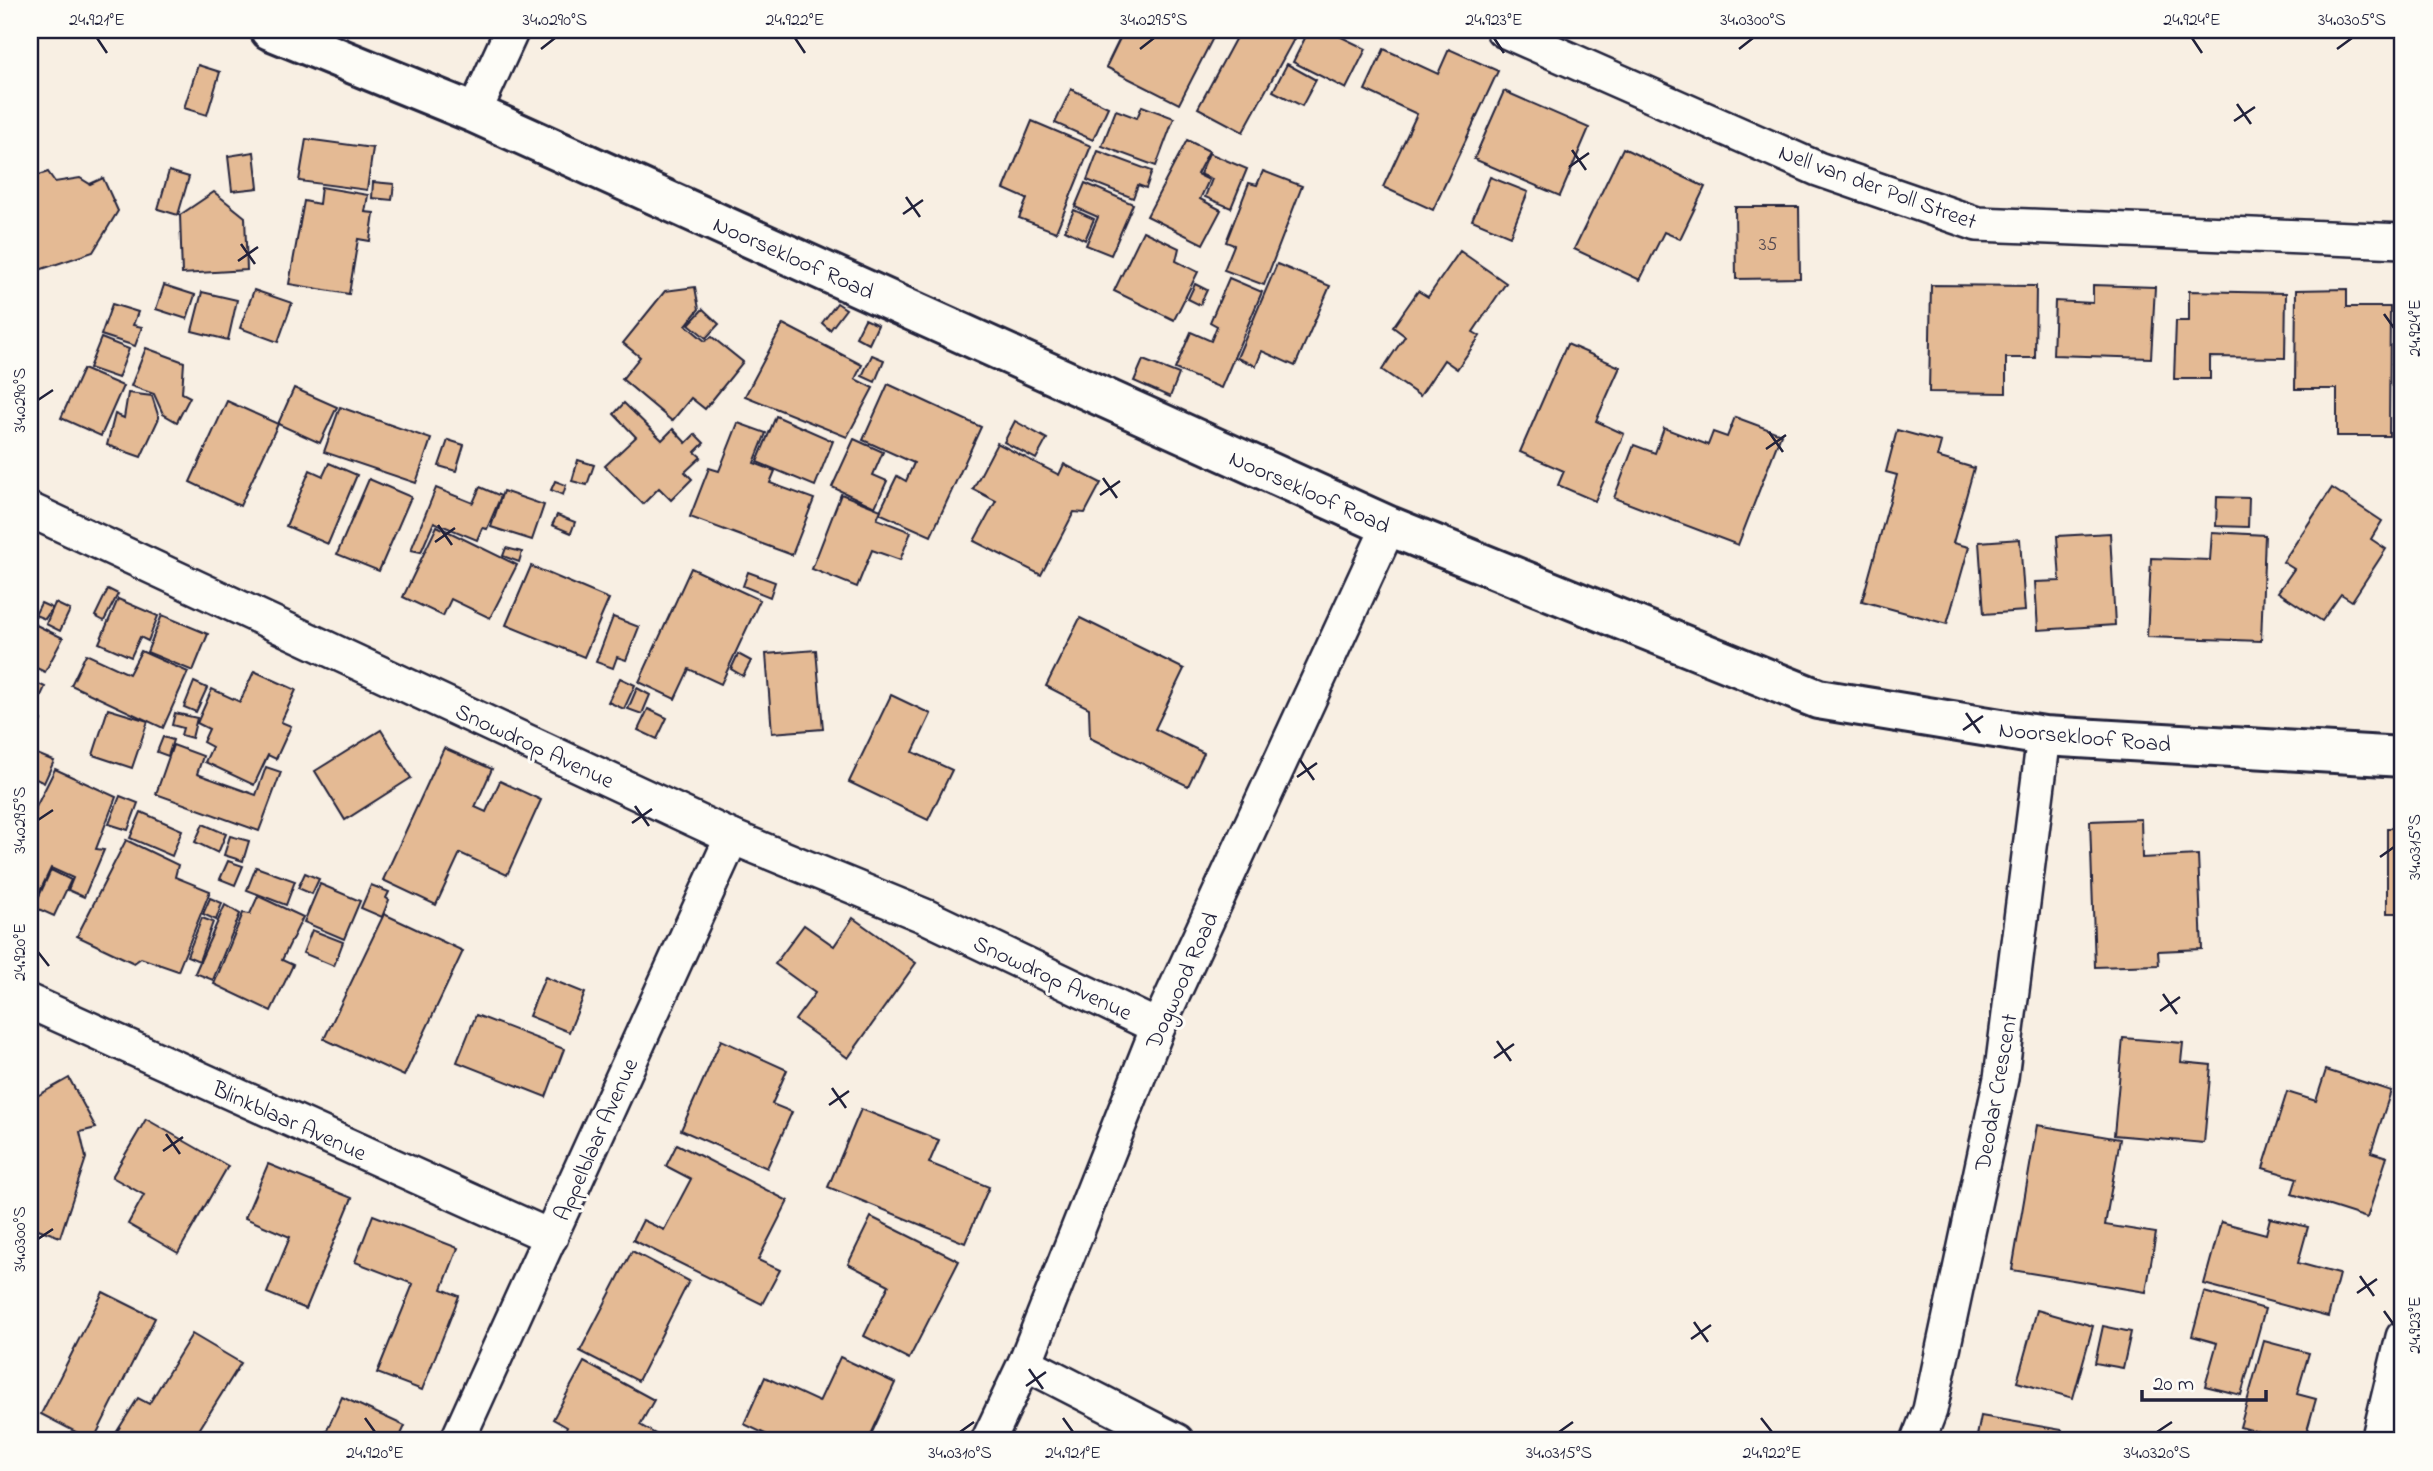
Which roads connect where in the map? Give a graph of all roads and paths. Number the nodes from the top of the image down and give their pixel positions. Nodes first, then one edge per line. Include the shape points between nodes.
1 (270, 30) edge
2 (512, 30) edge
3 (1512, 32) edge
4 (474, 113) junction
5 (2403, 241) edge
6 (30, 510) edge
7 (1389, 526) junction
8 (2044, 736) junction
9 (2403, 757) edge
10 (732, 837) junction
11 (30, 1002) edge
12 (1158, 1027) junction
13 (551, 1237) junction
14 (2403, 1337) edge
15 (1025, 1363) junction
16 (457, 1441) edge
17 (988, 1441) edge
18 (1177, 1441) edge
19 (1918, 1441) edge
20 (2378, 1441) edge

1 - 4 street, Noorsekloof Road
2 - 4 street
3 - 5 street, Nell van der Poll Street via 1818,169 1977,225
4 - 7 street, Noorsekloof Road
6 - 10 street, Snowdrop Avenue
7 - 8 street, Noorsekloof Road via 1818,698
7 - 12 street, Dogwood Road
8 - 9 street, Noorsekloof Road
8 - 19 street, Deodar Crescent via 2001,1078 1930,1410
10 - 12 street, Snowdrop Avenue via 925,916
10 - 13 street, Appelblaar Avenue
11 - 13 street, Blinkblaar Avenue
12 - 15 street, Dogwood Road
13 - 16 street, Appelblaar Avenue
14 - 20 street
15 - 17 street, Dogwood Road
15 - 18 street

